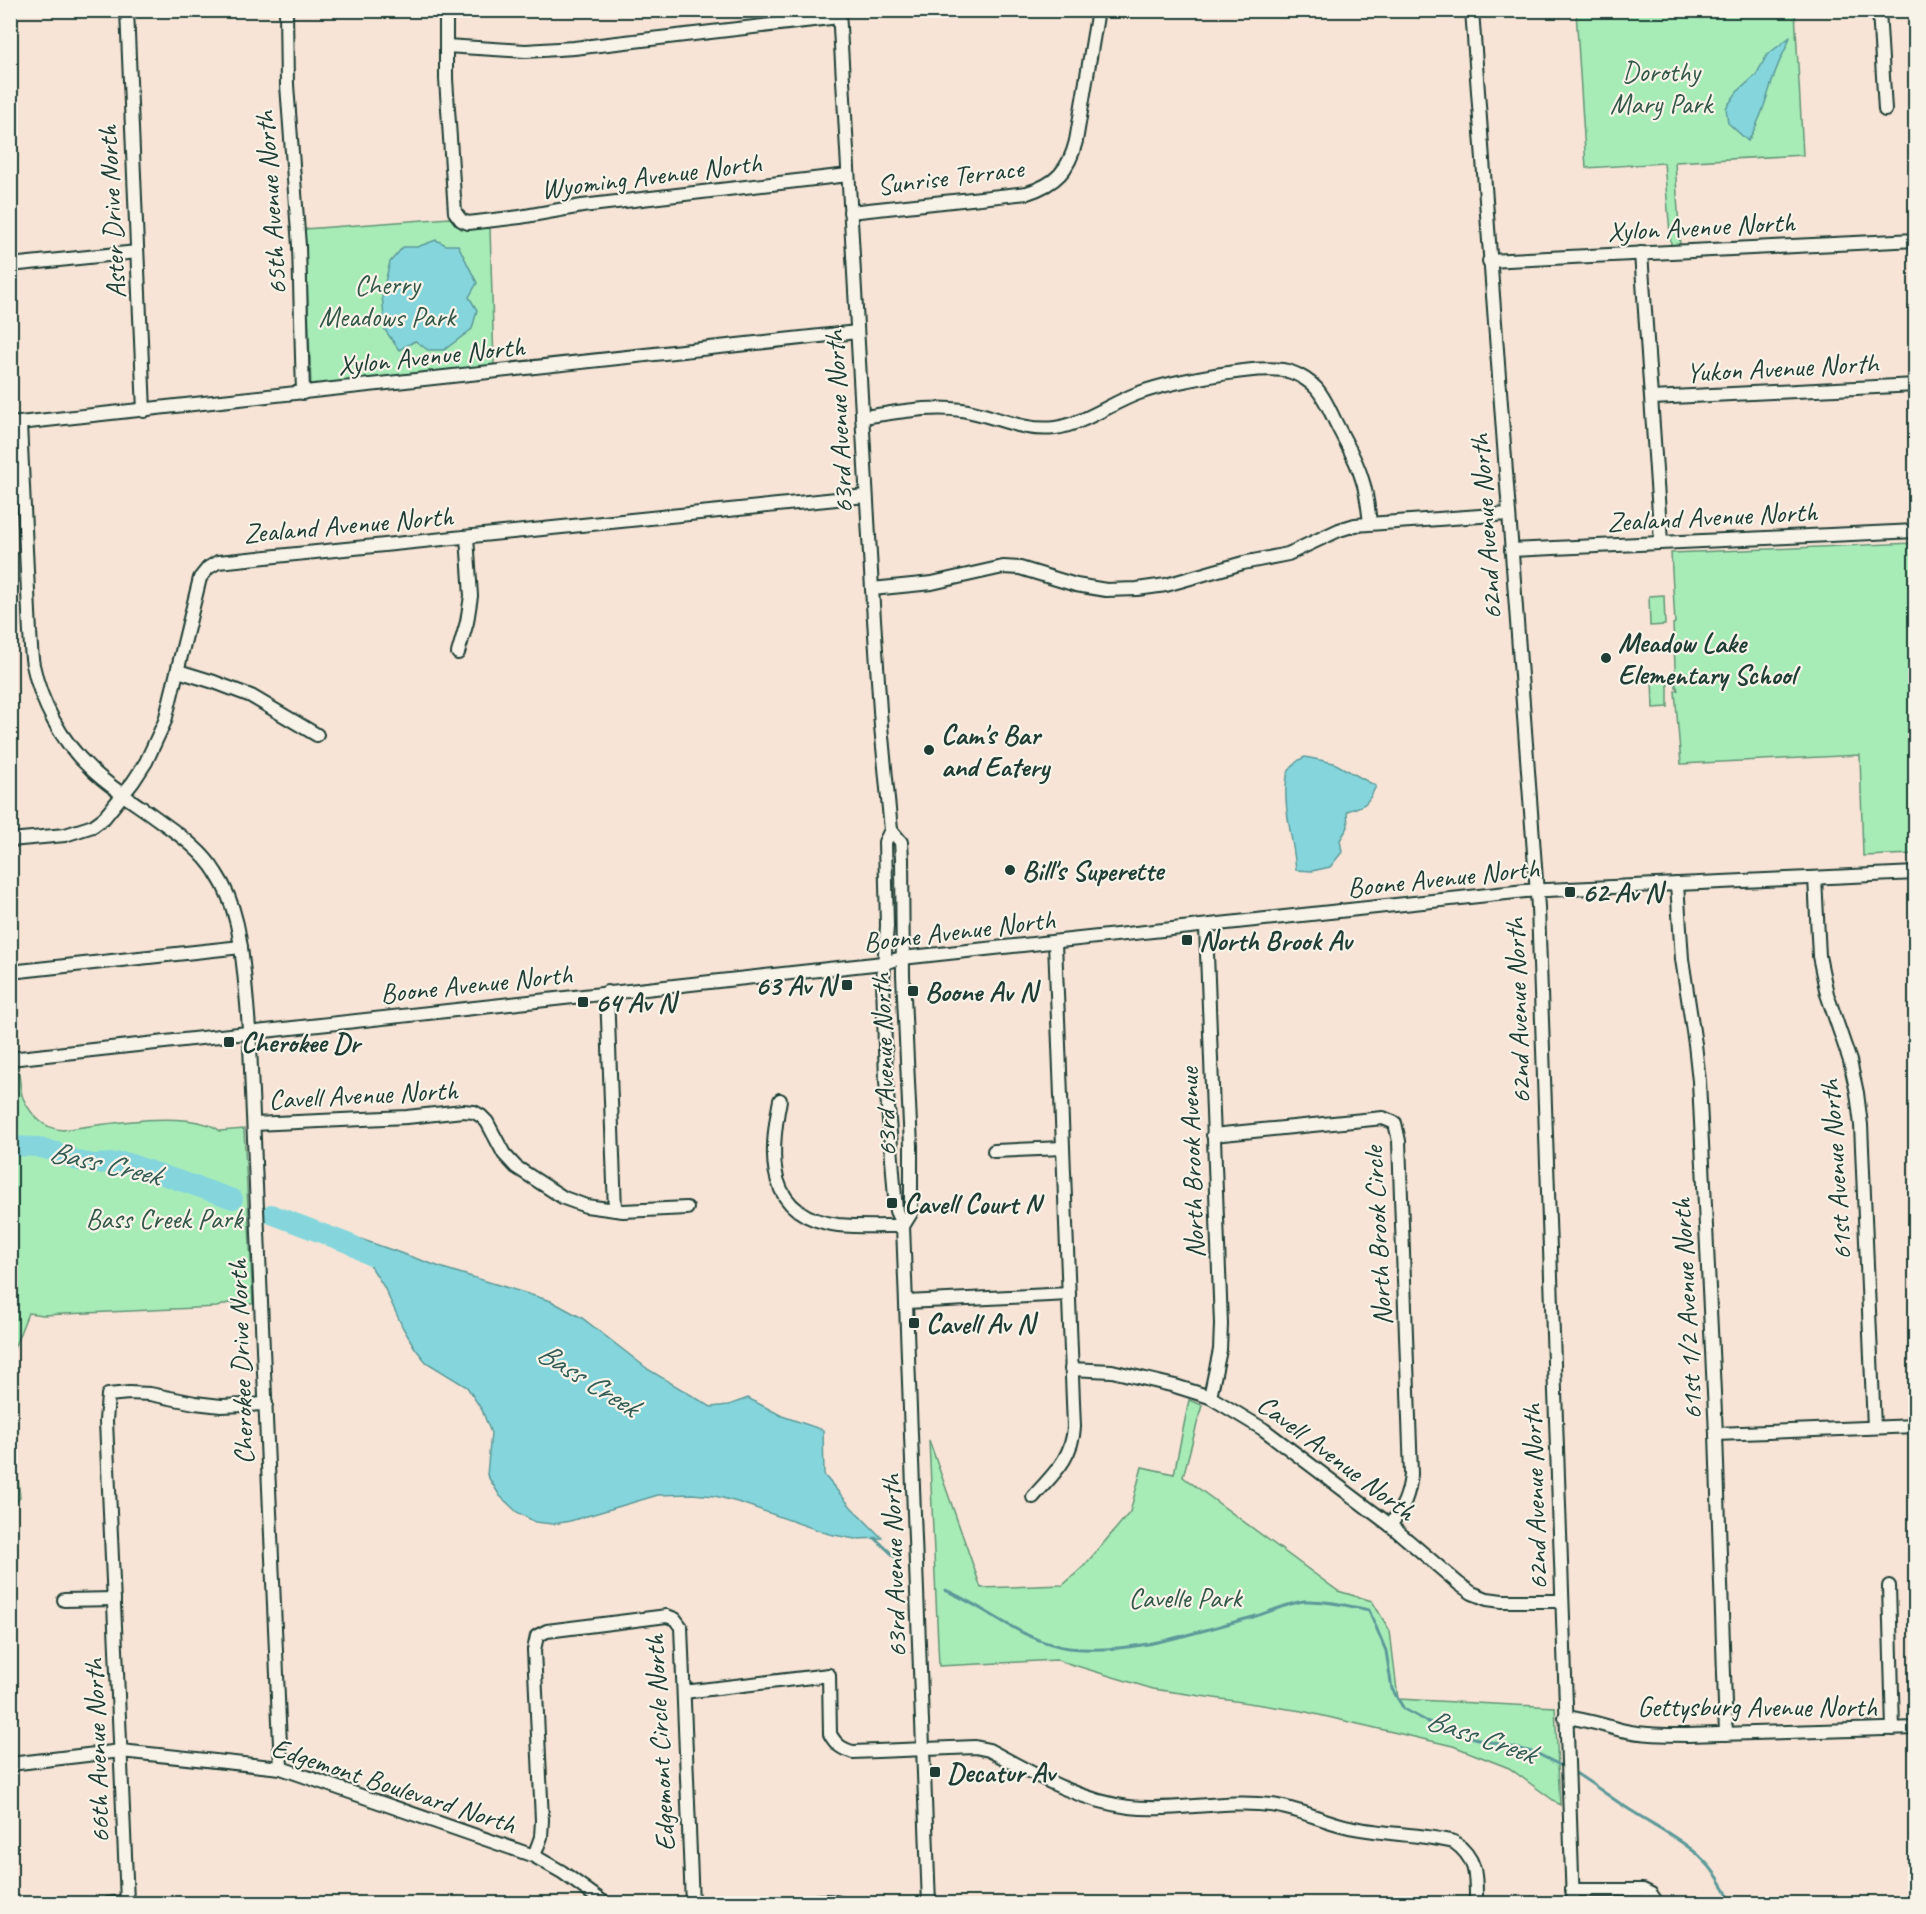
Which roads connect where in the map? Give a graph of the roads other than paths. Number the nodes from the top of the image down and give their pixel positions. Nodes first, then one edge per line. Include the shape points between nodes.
1 (126, 10) edge
2 (286, 10) edge
3 (446, 10) edge
4 (1098, 10) edge
5 (1472, 10) edge
6 (1879, 10) edge
7 (839, 14) edge
8 (446, 46) junction
9 (1885, 110) dead end
10 (848, 175) junction
11 (850, 212) junction
12 (1916, 240) edge
13 (137, 252) junction
14 (1641, 253) junction
15 (1489, 261) junction
16 (10, 265) edge
17 (857, 332) junction
18 (1916, 385) edge
19 (303, 393) junction
20 (1652, 398) junction
21 (144, 411) junction
22 (862, 417) junction
23 (15, 424) edge
24 (866, 496) junction
25 (1508, 514) junction
26 (1370, 523) junction
27 (1916, 531) edge
28 (467, 537) junction
29 (1661, 542) junction
30 (1510, 550) junction
31 (872, 590) junction
32 (458, 653) dead end
33 (178, 671) junction
34 (317, 735) dead end
35 (123, 795) junction
36 (891, 830) junction
37 (10, 840) edge
38 (1916, 873) edge
39 (1815, 878) junction
40 (1677, 884) junction
41 (1536, 890) junction
42 (1206, 927) junction
43 (1055, 943) junction
44 (241, 947) junction
45 (902, 958) junction
46 (883, 963) junction
47 (10, 972) edge
48 (607, 992) junction
49 (250, 1033) junction
50 (10, 1059) edge
51 (780, 1100) dead end
52 (254, 1124) junction
53 (1213, 1135) junction
54 (1063, 1148) junction
55 (994, 1151) dead end
56 (687, 1208) dead end
57 (615, 1210) junction
58 (903, 1227) junction
59 (1069, 1294) junction
60 (906, 1302) junction
61 (1071, 1370) junction
62 (1210, 1396) junction
63 (266, 1404) junction
64 (1916, 1425) edge
65 (1874, 1427) junction
66 (1716, 1434) junction
67 (1033, 1497) dead end
68 (1390, 1525) junction
69 (1889, 1586) dead end
70 (114, 1599) junction
71 (64, 1600) dead end
72 (1562, 1601) junction
73 (684, 1692) junction
74 (1565, 1717) junction
75 (1916, 1728) edge
76 (1893, 1729) junction
77 (1726, 1734) junction
78 (923, 1749) junction
79 (121, 1751) junction
80 (10, 1764) edge
81 (281, 1768) junction
82 (534, 1856) junction
83 (1572, 1890) junction
84 (1476, 1901) edge
85 (128, 1902) edge
86 (108, 1904) edge
87 (606, 1904) edge
88 (692, 1904) edge
89 (804, 1904) edge
90 (843, 1904) edge
91 (929, 1904) edge
92 (1573, 1904) edge
93 (1658, 1904) edge

1 - 13 street, Aster Drive North
2 - 19 street, 65th Avenue North
3 - 8 street
4 - 11 street, Sunrise Terrace via 1073,156 1055,180 1028,193
5 - 15 street, 62nd Avenue North
6 - 9 street
7 - 8 street via 574,48 526,51
7 - 10 street, 63rd Avenue North
8 - 10 street, Wyoming Avenue North via 456,212 468,223
10 - 11 street, 63rd Avenue North
11 - 17 street, 63rd Avenue North
12 - 14 street, Xylon Avenue North
13 - 16 street
13 - 21 street, Aster Drive North
14 - 15 street, Xylon Avenue North
14 - 20 street
15 - 25 street, 62nd Avenue North
17 - 19 street, Xylon Avenue North
17 - 22 street, 63rd Avenue North
18 - 20 street, Yukon Avenue North
19 - 21 street, Xylon Avenue North
20 - 29 street
21 - 23 street, Xylon Avenue North
22 - 24 street, 63rd Avenue North
22 - 26 street via 947,408 1033,429 1056,428 1167,384 1276,369 1304,378 1325,402 1362,476
23 - 35 street, Cherokee Drive North via 33,664 41,692 70,745 90,768
24 - 28 street, Zealand Avenue North
24 - 31 street, 63rd Avenue North
25 - 26 street
25 - 30 street, 62nd Avenue North
26 - 31 street via 1339,530 1288,554 1137,589 1106,590 1003,567 932,583
27 - 29 street, Zealand Avenue North
28 - 32 street via 471,596
28 - 33 street, Zealand Avenue North via 218,562 200,578
29 - 30 street, Zealand Avenue North
30 - 41 street, 62nd Avenue North
31 - 36 street, 63rd Avenue North
33 - 34 street via 251,696
33 - 35 street, Zealand Avenue North via 171,705 157,741
35 - 37 street, Zealand Avenue North via 105,818 86,829
35 - 44 street, Cherokee Drive North via 184,838 216,871 235,912
36 - 45 street, 63rd Avenue North via 901,842
36 - 46 street, 63rd Avenue North via 885,842 887,927
38 - 39 street, Boone Avenue North
39 - 40 street, Boone Avenue North
39 - 65 street, 61st Avenue North via 1819,956 1827,994 1850,1061 1861,1125
40 - 41 street, Boone Avenue North
40 - 66 street, 61st 1/2 Avenue North via 1682,959 1699,1081
41 - 42 street, Boone Avenue North
41 - 72 street, 62nd Avenue North
42 - 43 street, Boone Avenue North
42 - 53 street, North Brook Avenue
43 - 45 street, Boone Avenue North
43 - 54 street
44 - 47 street
44 - 49 street, Cherokee Drive North
45 - 46 street, Boone Avenue North
45 - 58 street, 63rd Avenue North via 911,1146 911,1213
46 - 48 street, Boone Avenue North
46 - 58 street, 63rd Avenue North via 890,1134 896,1211
48 - 49 street, Boone Avenue North
48 - 57 street
49 - 50 street, Boone Avenue North
49 - 52 street, Cherokee Drive North
51 - 58 street via 773,1157 780,1189 791,1203 804,1214 829,1223
52 - 57 street, Cavell Avenue North via 474,1112 487,1122 504,1154 516,1167 564,1198
52 - 63 street, Cherokee Drive North
53 - 62 street, North Brook Avenue via 1221,1324
53 - 68 street, North Brook Circle via 1383,1118 1395,1122 1399,1141 1411,1474 1406,1502
54 - 55 street
54 - 59 street
56 - 57 street, Cavell Avenue North
58 - 60 street, 63rd Avenue North
59 - 60 street
59 - 61 street
60 - 78 street, 63rd Avenue North
61 - 62 street, Cavell Avenue North via 1112,1371
61 - 67 street via 1074,1426 1070,1449
62 - 68 street, Cavell Avenue North via 1263,1428
63 - 70 street, 66th Avenue North via 221,1406 150,1394 108,1395
63 - 81 street, Cherokee Drive North
64 - 65 street
65 - 66 street
66 - 77 street, 61st 1/2 Avenue North
68 - 72 street, Cavell Avenue North via 1472,1593 1502,1601
69 - 76 street
70 - 71 street
70 - 79 street, 66th Avenue North
72 - 74 street, 62nd Avenue North
73 - 78 street via 829,1675 830,1734 842,1749
73 - 82 street, Edgemont Circle North via 681,1627 668,1616 547,1631 537,1636 534,1650 542,1820
73 - 88 street, Edgemont Circle North
74 - 77 street, Gettysburg Avenue North via 1654,1735
74 - 83 street, 62nd Avenue North
75 - 76 street, Gettysburg Avenue North
76 - 77 street, Gettysburg Avenue North
78 - 84 street via 989,1750 1082,1795 1128,1807 1269,1805 1345,1826 1454,1842 1472,1860
78 - 91 street, 63rd Avenue North
79 - 80 street, Edgemont Boulevard North
79 - 81 street, Edgemont Boulevard North
79 - 85 street, 66th Avenue North
81 - 82 street, Edgemont Boulevard North
82 - 87 street, Edgemont Boulevard North
83 - 92 street, 62nd Avenue North
83 - 93 street via 1643,1890
85 - 86 street
89 - 90 street

